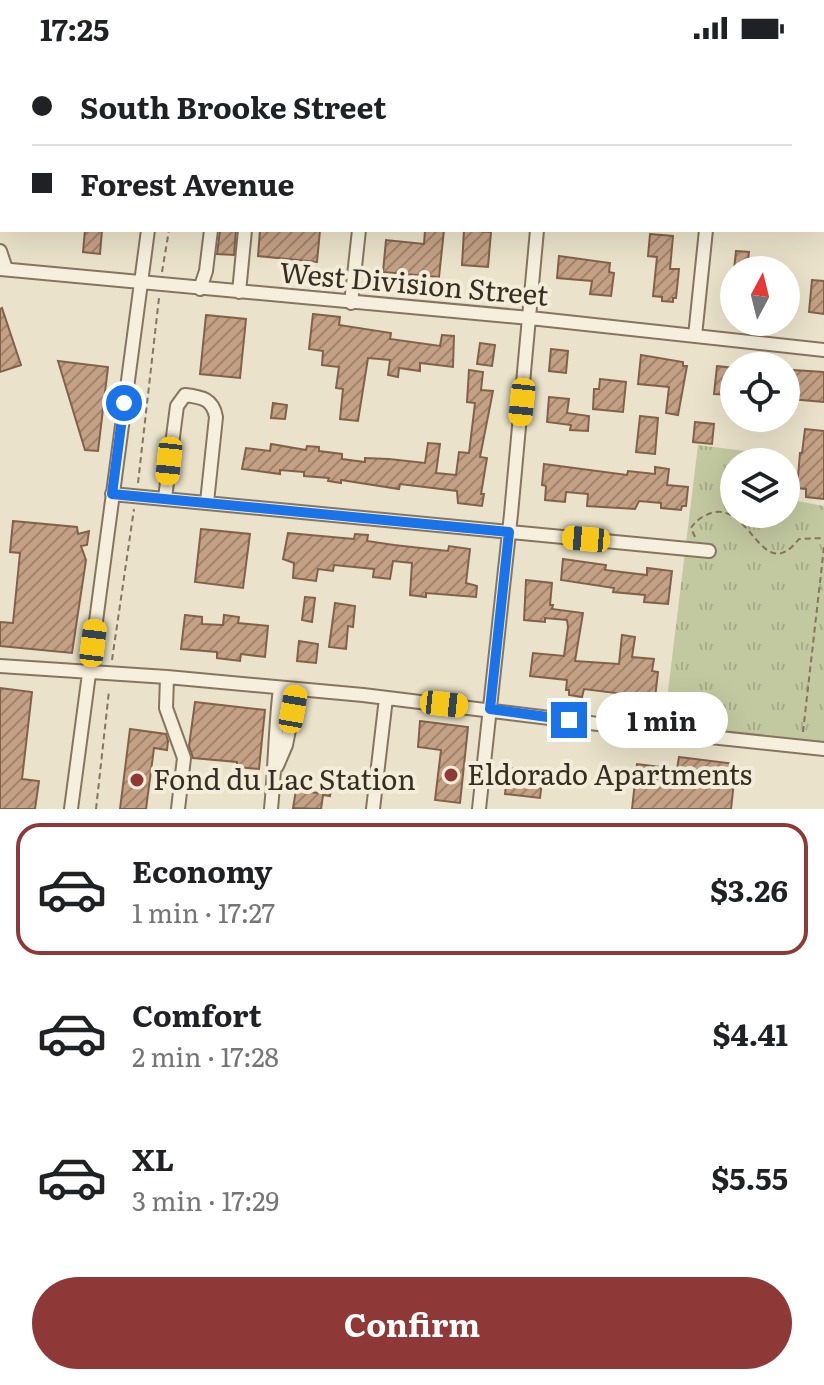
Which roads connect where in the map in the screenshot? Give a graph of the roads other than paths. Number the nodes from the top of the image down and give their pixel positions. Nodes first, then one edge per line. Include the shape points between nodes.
1 (148, 232) edge
2 (211, 232) edge
3 (245, 232) edge
4 (359, 232) edge
5 (537, 232) edge
6 (706, 232) edge
7 (0, 251) edge
8 (3, 269) edge
9 (140, 283) junction
10 (200, 289) junction
11 (239, 292) junction
12 (351, 303) junction
13 (530, 318) junction
14 (695, 336) junction
15 (824, 350) edge
16 (112, 494) junction
17 (165, 498) junction
18 (207, 502) junction
19 (509, 532) junction
20 (709, 551) road end
21 (0, 666) edge
22 (90, 673) junction
23 (167, 677) junction
24 (280, 688) junction
25 (297, 690) junction
26 (386, 698) junction
27 (490, 709) junction
28 (824, 749) edge
29 (275, 772) junction
30 (71, 809) edge
31 (178, 809) edge
32 (271, 809) edge
33 (373, 809) edge
34 (479, 809) edge

1 - 9 street
2 - 10 street
3 - 11 street
4 - 12 street
5 - 13 street
6 - 14 street
7 - 8 street
8 - 9 street, West Division Street
9 - 10 street, West Division Street
9 - 16 street
10 - 11 street, West Division Street
11 - 12 street, West Division Street
12 - 13 street, West Division Street
13 - 14 street, West Division Street
13 - 19 street
14 - 15 street, West Division Street
16 - 17 street
16 - 22 street
17 - 18 street
17 - 18 street via 177,406 185,395 204,397 214,406
18 - 19 street
19 - 20 street
19 - 27 street
21 - 22 street
22 - 23 street
22 - 30 street
23 - 24 street
23 - 31 street via 166,708 184,758
24 - 25 street
24 - 29 street
25 - 26 street
25 - 29 street
26 - 27 street
26 - 33 street
27 - 28 street
27 - 34 street
29 - 32 street

